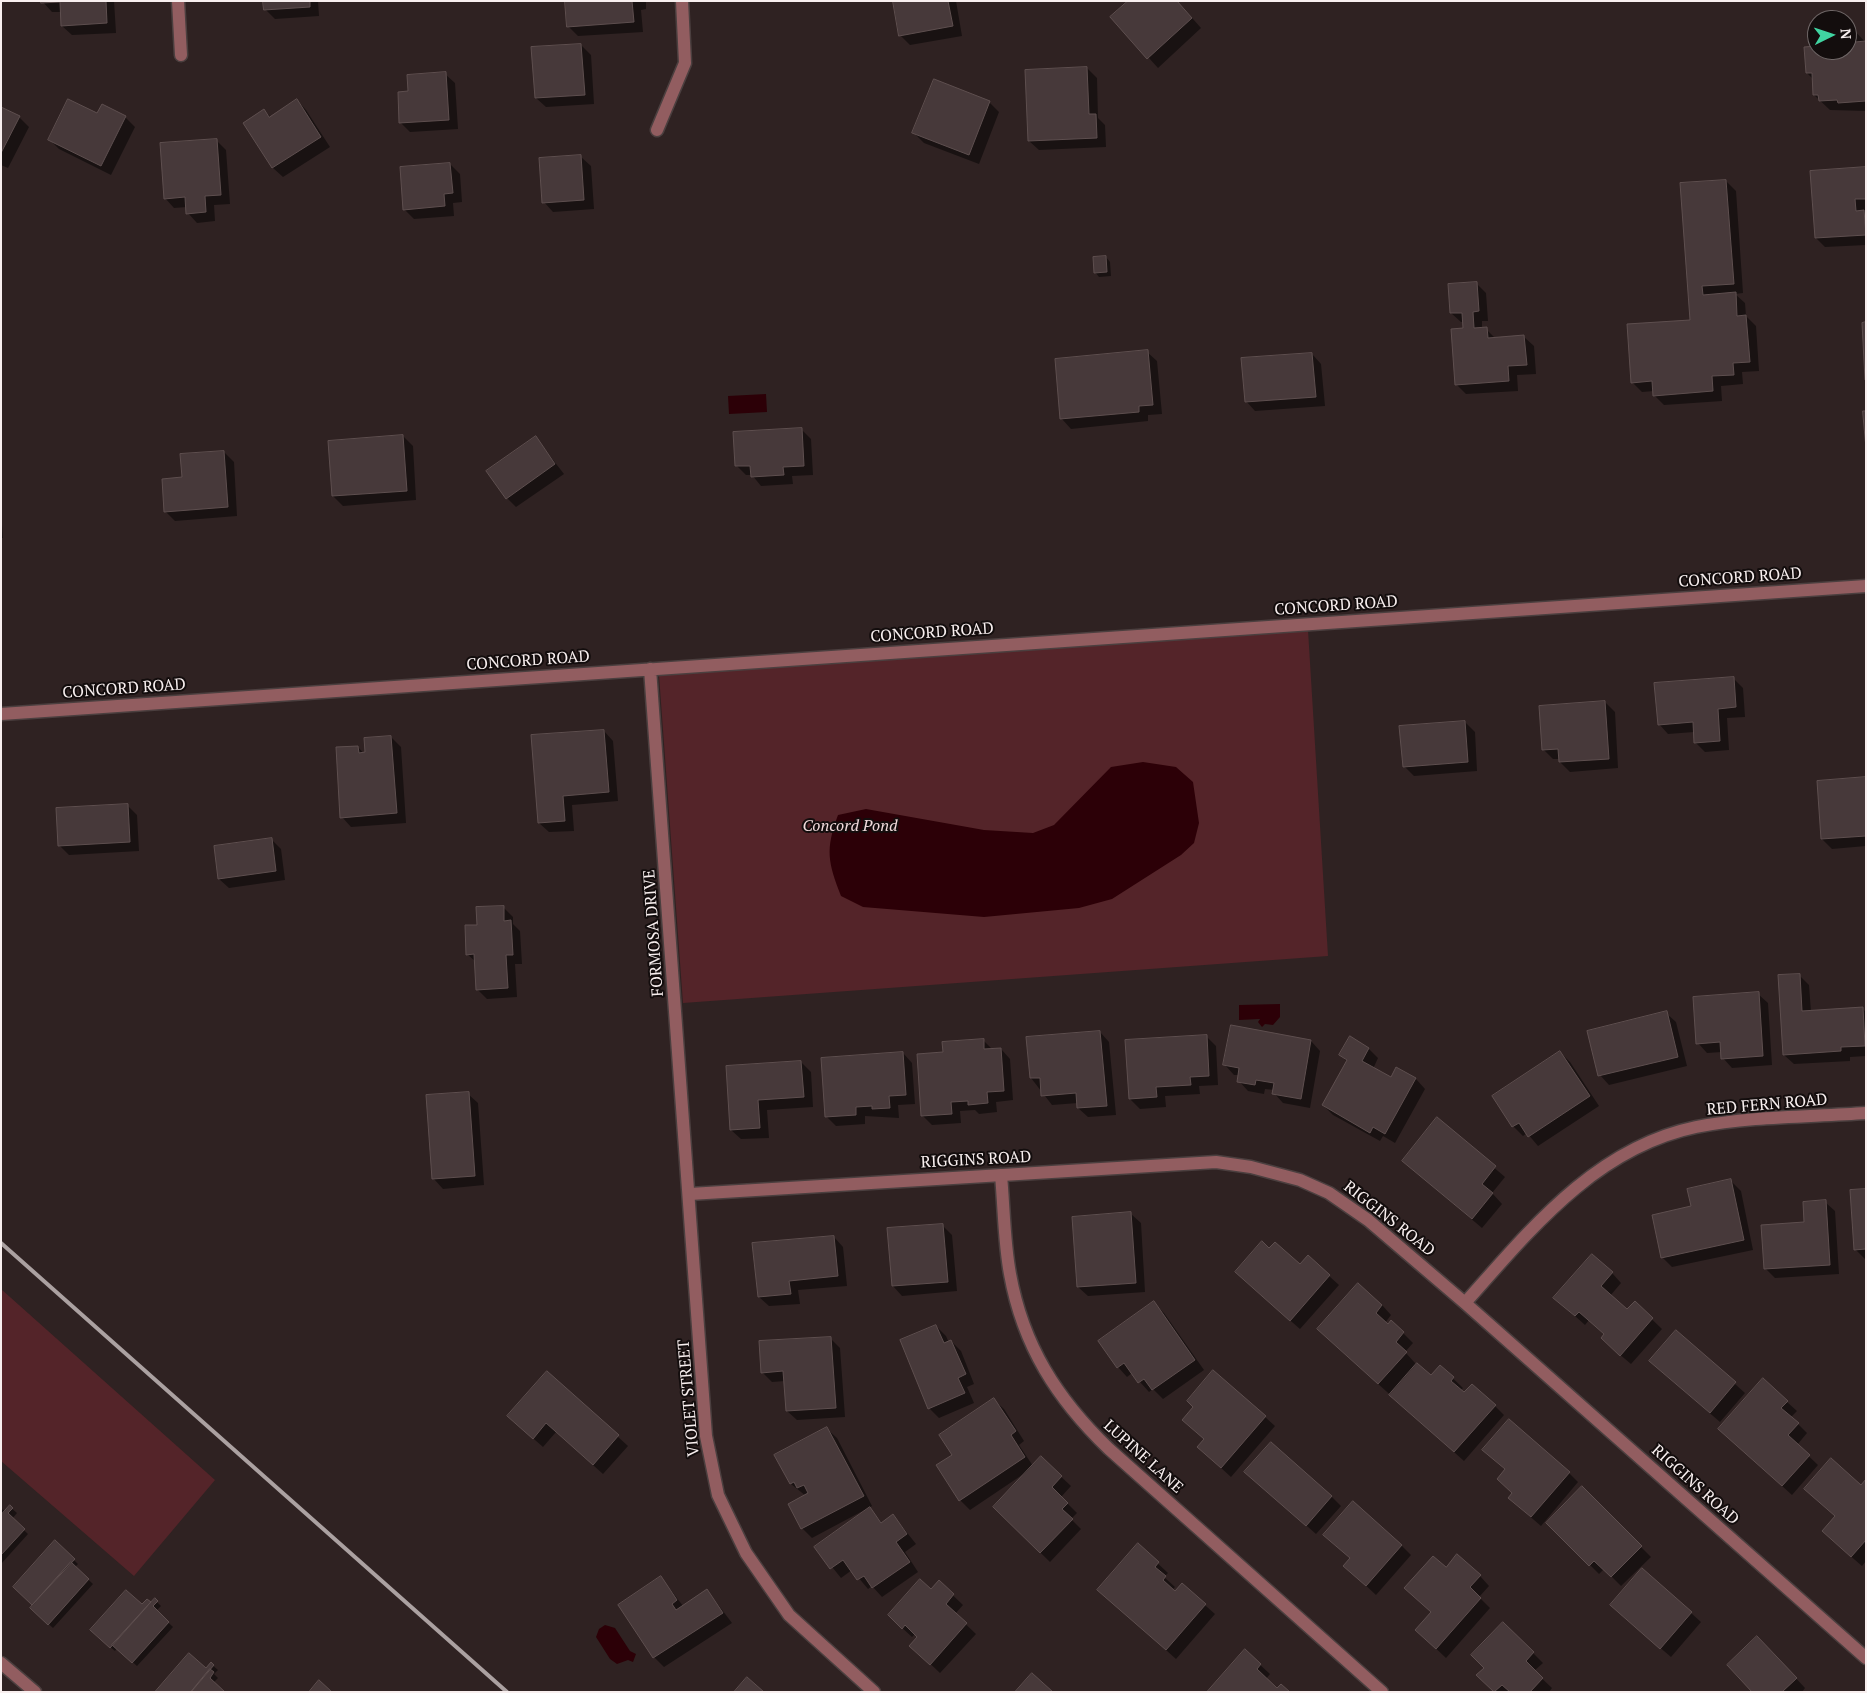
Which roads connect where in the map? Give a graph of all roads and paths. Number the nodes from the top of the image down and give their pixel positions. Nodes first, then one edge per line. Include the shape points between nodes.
1 (178, 1) edge
2 (682, 1) edge
3 (181, 55) dead end
4 (657, 130) dead end
5 (1866, 586) edge
6 (650, 669) junction
7 (1, 714) edge
8 (1866, 1114) edge
9 (1001, 1175) junction
10 (690, 1194) junction
11 (1466, 1303) junction
12 (1866, 1658) edge
13 (1, 1663) edge
14 (35, 1692) edge
15 (874, 1692) edge
16 (1382, 1692) edge

1 - 3 street
2 - 4 street via 685,62
5 - 6 street, CONCORD ROAD
6 - 7 street, CONCORD ROAD
6 - 10 street, FORMOSA DRIVE
8 - 11 street, RED FERN ROAD via 1733,1121 1694,1127 1640,1145 1617,1157 1559,1201
9 - 10 street, RIGGINS ROAD
9 - 11 street, RIGGINS ROAD via 1216,1162 1252,1167 1300,1180 1328,1193 1368,1220
9 - 16 street, LUPINE LANE via 1010,1272 1019,1313 1034,1351 1053,1385 1086,1427 1109,1449
10 - 15 street, VIOLET STREET via 706,1436 718,1495 746,1553 789,1615
11 - 12 street, RIGGINS ROAD
13 - 14 street

